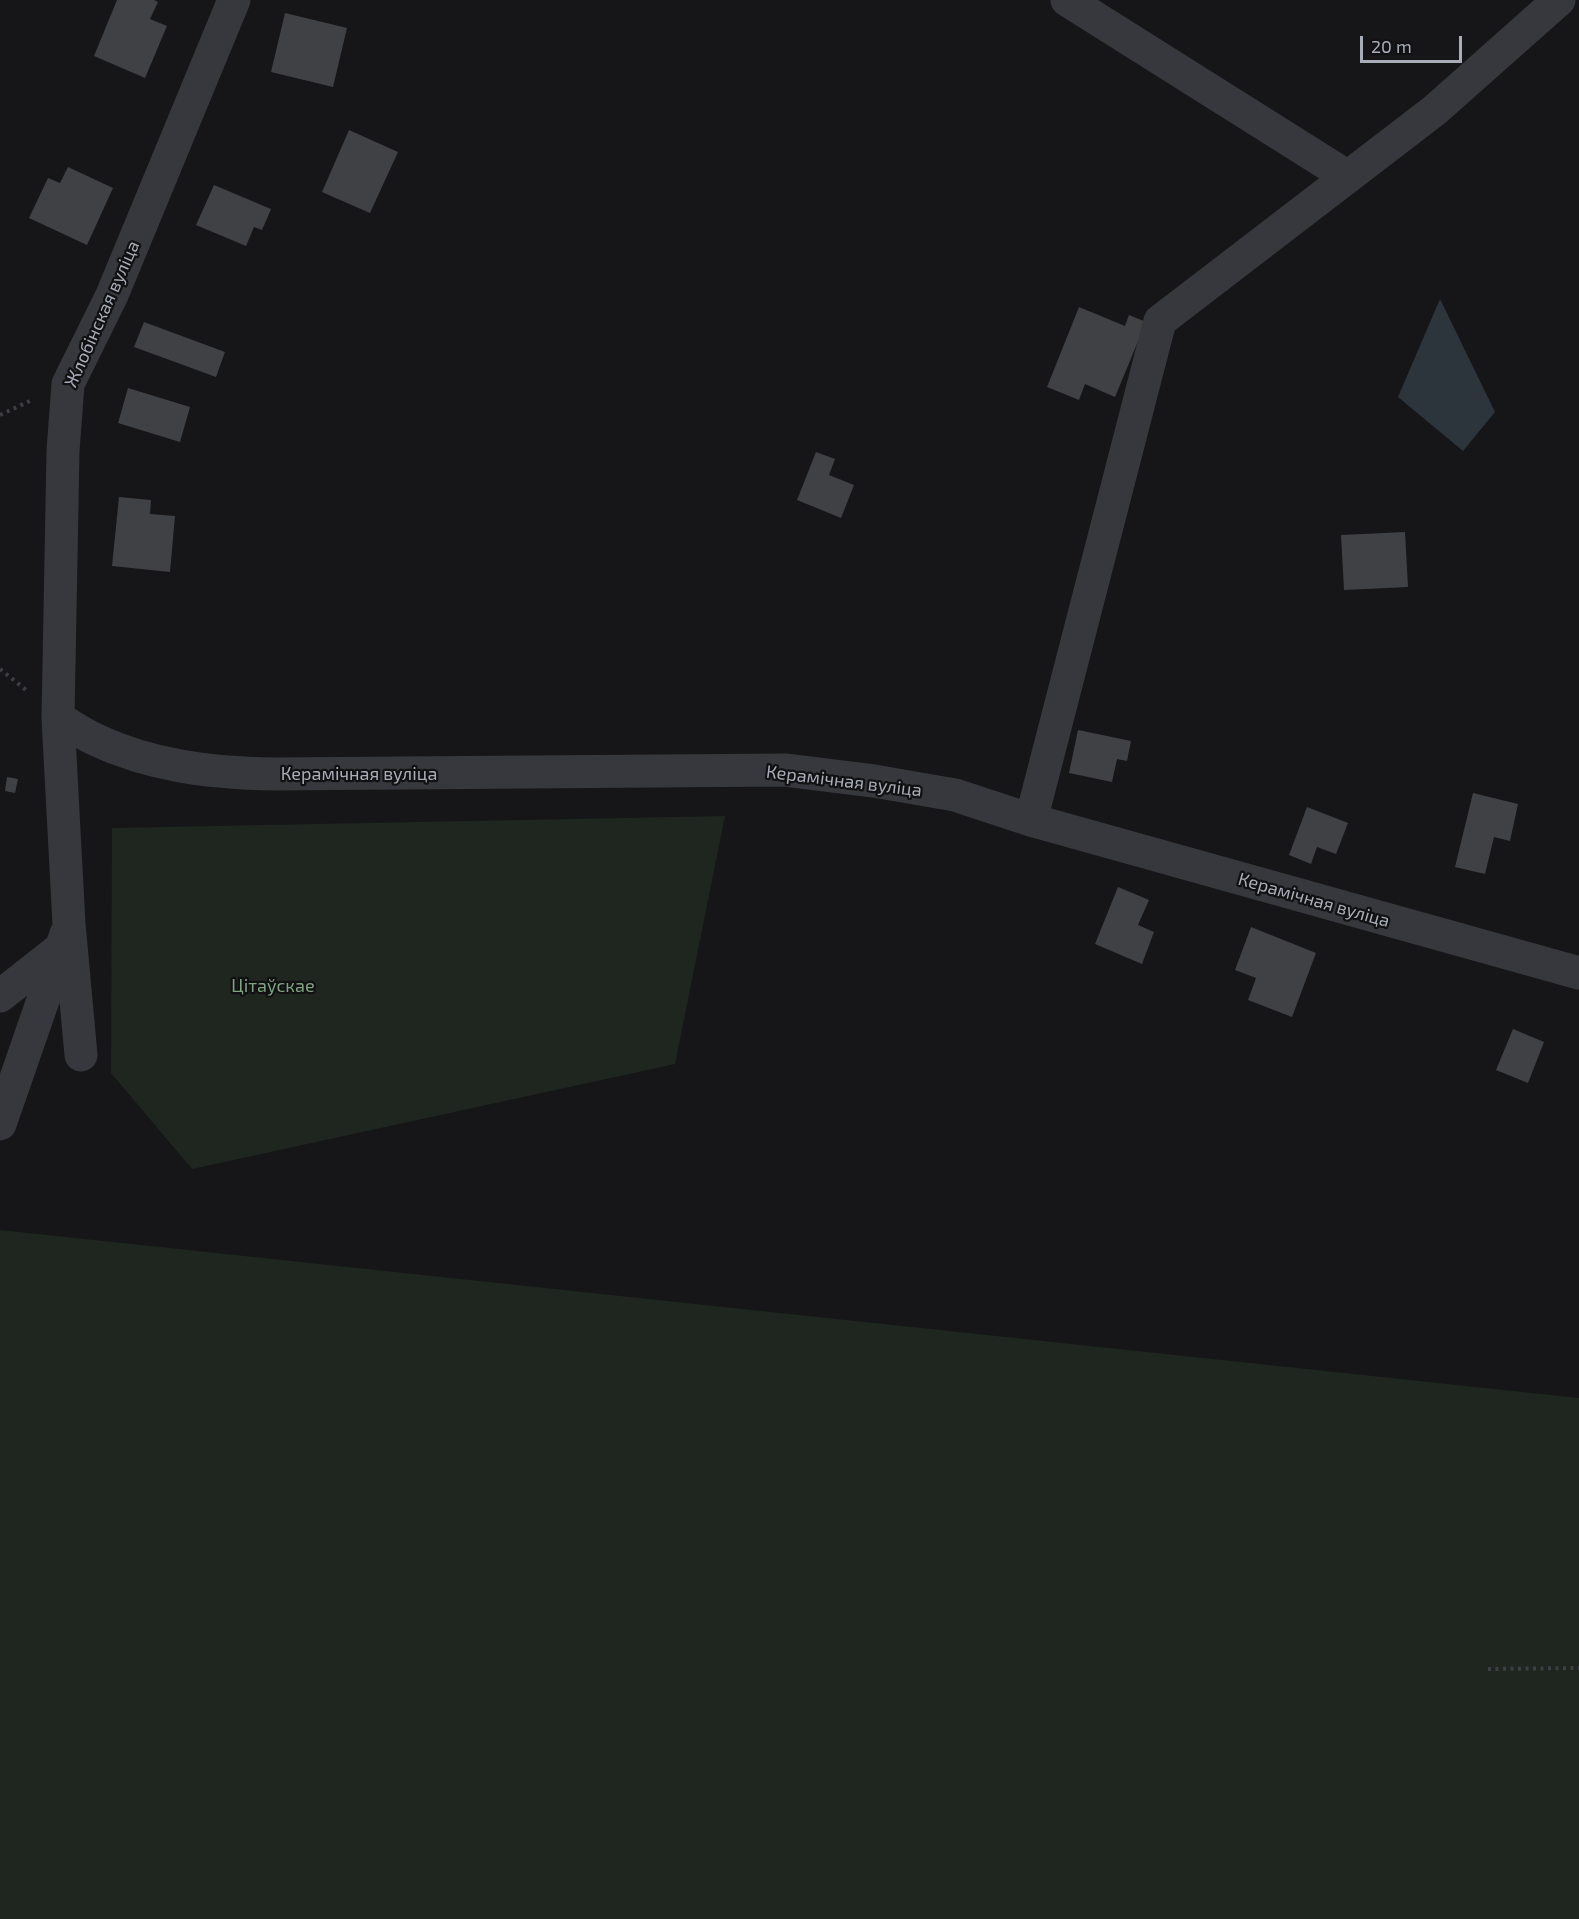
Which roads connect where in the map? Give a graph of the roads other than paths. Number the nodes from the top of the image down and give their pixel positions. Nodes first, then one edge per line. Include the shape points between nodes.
1 (234, 0) edge
2 (1068, 0) edge
3 (1558, 0) edge
4 (1348, 177) junction
5 (58, 718) junction
6 (1031, 820) junction
7 (65, 936) junction
8 (1579, 973) edge
9 (0, 996) edge
10 (81, 1055) dead end
11 (0, 1124) edge

1 - 5 street, Жлобінская вуліца via 112,295 68,384
2 - 4 street
3 - 4 street via 1435,110
4 - 6 street via 1160,321
5 - 6 street, Керамічная вуліца via 93,739 124,751 179,767 225,773 785,770 955,795
5 - 7 street, Жлобінская вуліца
6 - 8 street, Керамічная вуліца
7 - 9 street
7 - 10 street, Жлобінская вуліца
7 - 11 street

